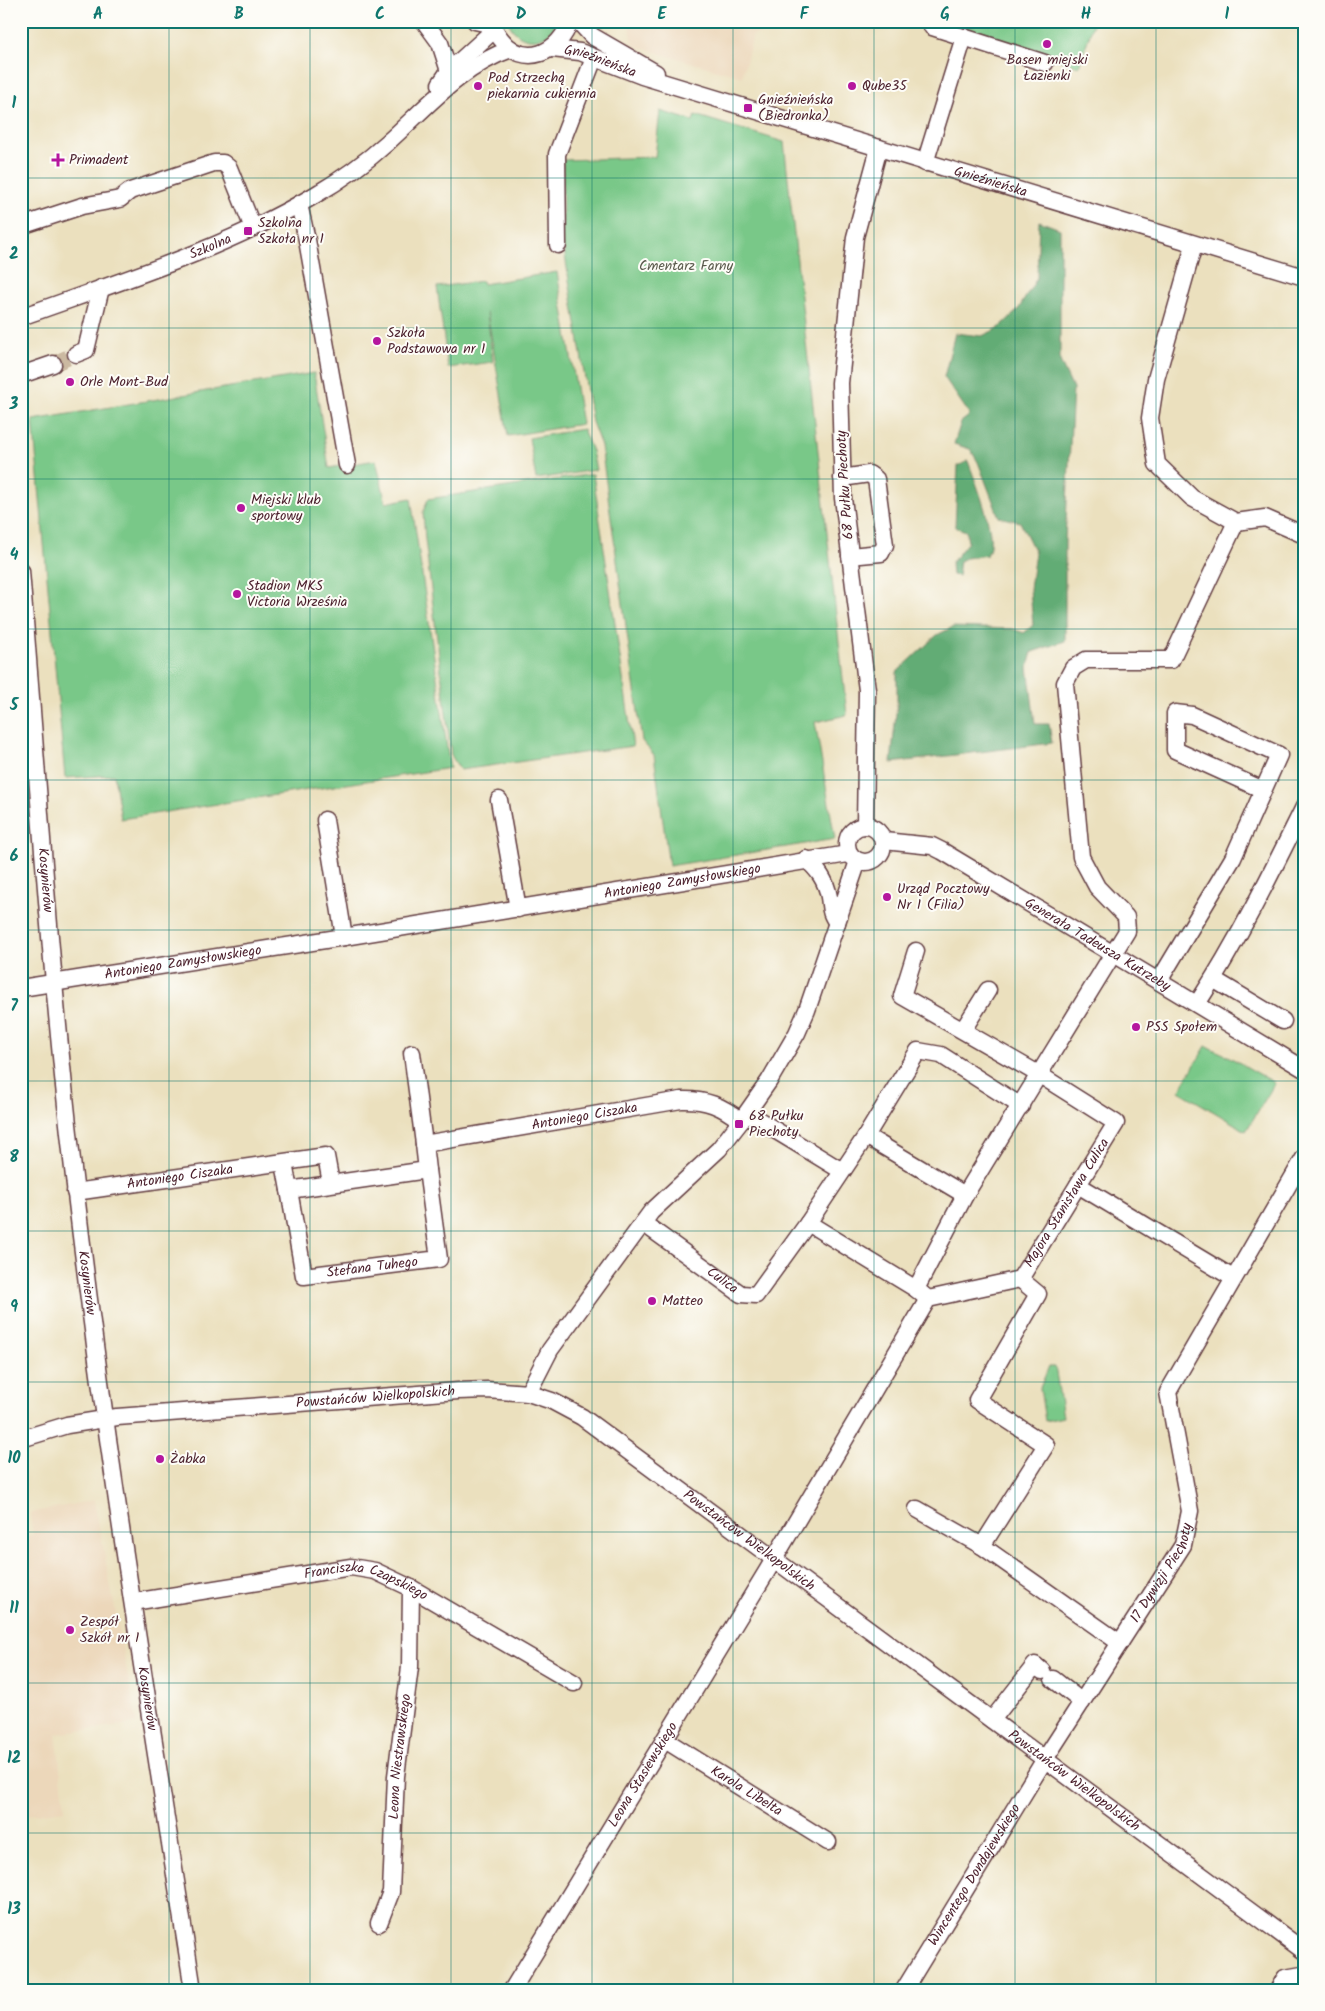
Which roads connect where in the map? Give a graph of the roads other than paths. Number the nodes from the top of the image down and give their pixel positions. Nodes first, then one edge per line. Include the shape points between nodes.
1 (424, 21) edge
2 (475, 21) edge
3 (570, 21) edge
4 (578, 21) edge
5 (493, 25) edge
6 (932, 27) dead end
7 (964, 37) junction
8 (511, 48) junction
9 (552, 49) junction
10 (594, 58) junction
11 (1045, 63) dead end
12 (449, 72) junction
13 (678, 86) junction
14 (428, 102) junction
15 (880, 148) junction
16 (925, 162) junction
17 (299, 204) junction
18 (21, 226) edge
19 (253, 228) junction
20 (558, 245) dead end
21 (1194, 245) junction
22 (1304, 278) edge
23 (101, 288) junction
24 (21, 317) edge
25 (76, 354) tunnel mouth
26 (53, 364) tunnel mouth
27 (21, 375) edge
28 (347, 466) dead end
29 (842, 478) junction
30 (1236, 522) junction
31 (1304, 535) edge
32 (850, 556) junction
33 (21, 571) edge
34 (1263, 790) junction
35 (499, 800) dead end
36 (1304, 807) edge
37 (324, 820) dead end
38 (865, 826) junction
39 (884, 842) junction
40 (853, 858) junction
41 (806, 859) junction
42 (518, 909) junction
43 (836, 923) junction
44 (344, 937) junction
45 (916, 951) dead end
46 (1113, 954) junction
47 (1213, 979) junction
48 (1159, 981) junction
49 (55, 982) junction
50 (21, 988) edge
51 (988, 990) dead end
52 (1197, 1004) junction
53 (1284, 1022) dead end
54 (962, 1030) junction
55 (412, 1053) dead end
56 (1304, 1068) edge
57 (1040, 1075) junction
58 (1021, 1106) junction
59 (744, 1116) junction
60 (866, 1136) junction
61 (424, 1144) junction
62 (1304, 1158) edge
63 (284, 1163) junction
64 (428, 1170) junction
65 (842, 1171) junction
66 (331, 1183) junction
67 (1078, 1185) junction
68 (289, 1190) junction
69 (75, 1192) junction
70 (965, 1195) junction
71 (808, 1223) junction
72 (642, 1224) junction
73 (1233, 1278) junction
74 (1020, 1279) junction
75 (922, 1294) junction
76 (528, 1393) junction
77 (105, 1419) junction
78 (21, 1439) edge
79 (917, 1509) dead end
80 (982, 1546) junction
81 (774, 1559) junction
82 (411, 1588) junction
83 (133, 1602) junction
84 (1120, 1643) junction
85 (574, 1683) dead end
86 (1082, 1702) junction
87 (992, 1720) junction
88 (665, 1740) junction
89 (1045, 1759) junction
90 (828, 1842) dead end
91 (379, 1923) dead end
92 (1304, 1951) edge
93 (1304, 1958) edge
94 (1303, 1976) edge
95 (193, 1990) edge
96 (512, 1990) edge
97 (904, 1990) edge
98 (1278, 1990) edge

1 - 12 street via 440,43
2 - 5 street
3 - 9 street via 561,41
4 - 13 street, Gnieźnieńska via 592,36
5 - 8 street
5 - 12 street, Szkolna
6 - 7 street
7 - 11 street
7 - 16 street
8 - 9 street, Gnieźnieńska via 531,54
8 - 14 street, Szkolna via 479,63
9 - 10 street, Gnieźnieńska via 567,49
10 - 13 street, Gnieźnieńska
10 - 20 street via 557,154
12 - 14 street, Szkolna
13 - 15 street, Gnieźnieńska
14 - 17 street, Szkolna via 370,158
15 - 16 street, Gnieźnieńska
15 - 29 street, 68 Pułku Piechoty via 855,237 840,383
16 - 21 street, Gnieźnieńska
17 - 19 street, Szkolna
17 - 28 street
18 - 19 street via 82,206 120,198 130,191 214,163 223,163 229,168
19 - 23 street, Szkolna
21 - 22 street, Gnieźnieńska
21 - 30 street via 1156,379 1150,418 1156,464 1192,498
23 - 24 street, Szkolna
23 - 25 street via 86,350
26 - 27 street
29 - 32 street, 68 Pułku Piechoty
29 - 32 street via 868,474 876,479 885,546 881,553
30 - 31 street via 1265,518
30 - 46 street via 1171,660 1086,660 1073,668 1065,683 1081,857 1097,887 1126,917 1127,931
32 - 38 street, 68 Pułku Piechoty via 867,690
33 - 49 street, Kosynierów
34 - 34 street via 1278,755 1192,715 1175,713 1175,750
34 - 48 street via 1233,858
35 - 42 street
36 - 47 street
37 - 44 street
38 - 39 street via 880,833
38 - 40 street via 851,832 847,839
39 - 40 street via 883,851 877,859 869,863
39 - 46 street, Generała Tadeusza Kutrzeby via 932,846
40 - 41 street, Antoniego Zamysłowskiego
40 - 43 street
41 - 42 street, Antoniego Zamysłowskiego
41 - 43 street via 820,872 825,882 830,898 829,912
42 - 44 street, Antoniego Zamysłowskiego
43 - 59 street via 797,1033
44 - 49 street, Antoniego Zamysłowskiego
45 - 54 street via 902,996
46 - 48 street, Generała Tadeusza Kutrzeby
46 - 57 street
47 - 52 street
47 - 53 street
48 - 52 street, Generała Tadeusza Kutrzeby
49 - 50 street, Antoniego Zamysłowskiego
49 - 69 street, Kosynierów
51 - 54 street
52 - 56 street, Generała Tadeusza Kutrzeby
54 - 57 street
55 - 61 street
57 - 58 street
57 - 67 street, Majora Stanisława Culica via 1116,1123
58 - 60 street via 940,1055 918,1051
58 - 70 street
59 - 61 street, Antoniego Ciszaka via 716,1104 688,1100
59 - 65 street, Antoniego Ciszaka
59 - 72 street via 719,1149 661,1202
60 - 65 street
60 - 70 street
61 - 64 street
62 - 73 street, 17 Dywizji Piechoty
63 - 66 street, Antoniego Ciszaka via 326,1156
63 - 68 street
63 - 69 street, Antoniego Ciszaka
64 - 66 street
64 - 68 street, Stefana Tuhego via 439,1259 304,1276
65 - 71 street
66 - 68 street
67 - 73 street
67 - 74 street, Majora Stanisława Culica
69 - 77 street, Kosynierów
70 - 75 street
71 - 72 street, Culica via 756,1295 741,1294
71 - 75 street
72 - 76 street via 550,1350
73 - 84 street, 17 Dywizji Piechoty via 1168,1392 1190,1511 1183,1545
74 - 75 street, Majora Stanisława Culica
74 - 80 street via 1038,1294 977,1400 1046,1445
75 - 81 street
76 - 77 street, Powstańców Wielkopolskich via 458,1391
76 - 81 street, Powstańców Wielkopolskich via 582,1417
77 - 78 street, Powstańców Wielkopolskich via 67,1425
77 - 83 street, Kosynierów
79 - 80 street
80 - 84 street
81 - 87 street, Powstańców Wielkopolskich
81 - 88 street, Leona Stasiewskiego
82 - 83 street, Franciszka Czapskiego via 375,1572 351,1567
82 - 85 street, Franciszka Czapskiego
82 - 91 street, Leona Niestrawskiego via 410,1667 396,1776 390,1892
83 - 95 street, Kosynierów
84 - 86 street, 17 Dywizji Piechoty
86 - 87 street via 1035,1665
86 - 89 street, 17 Dywizji Piechoty
87 - 89 street, Powstańców Wielkopolskich
88 - 90 street, Karola Libelta
88 - 96 street, Leona Stasiewskiego
89 - 92 street, Powstańców Wielkopolskich
89 - 97 street, Wincentego Dondajewskiego
93 - 94 street via 1301,1963
94 - 98 street via 1285,1978

